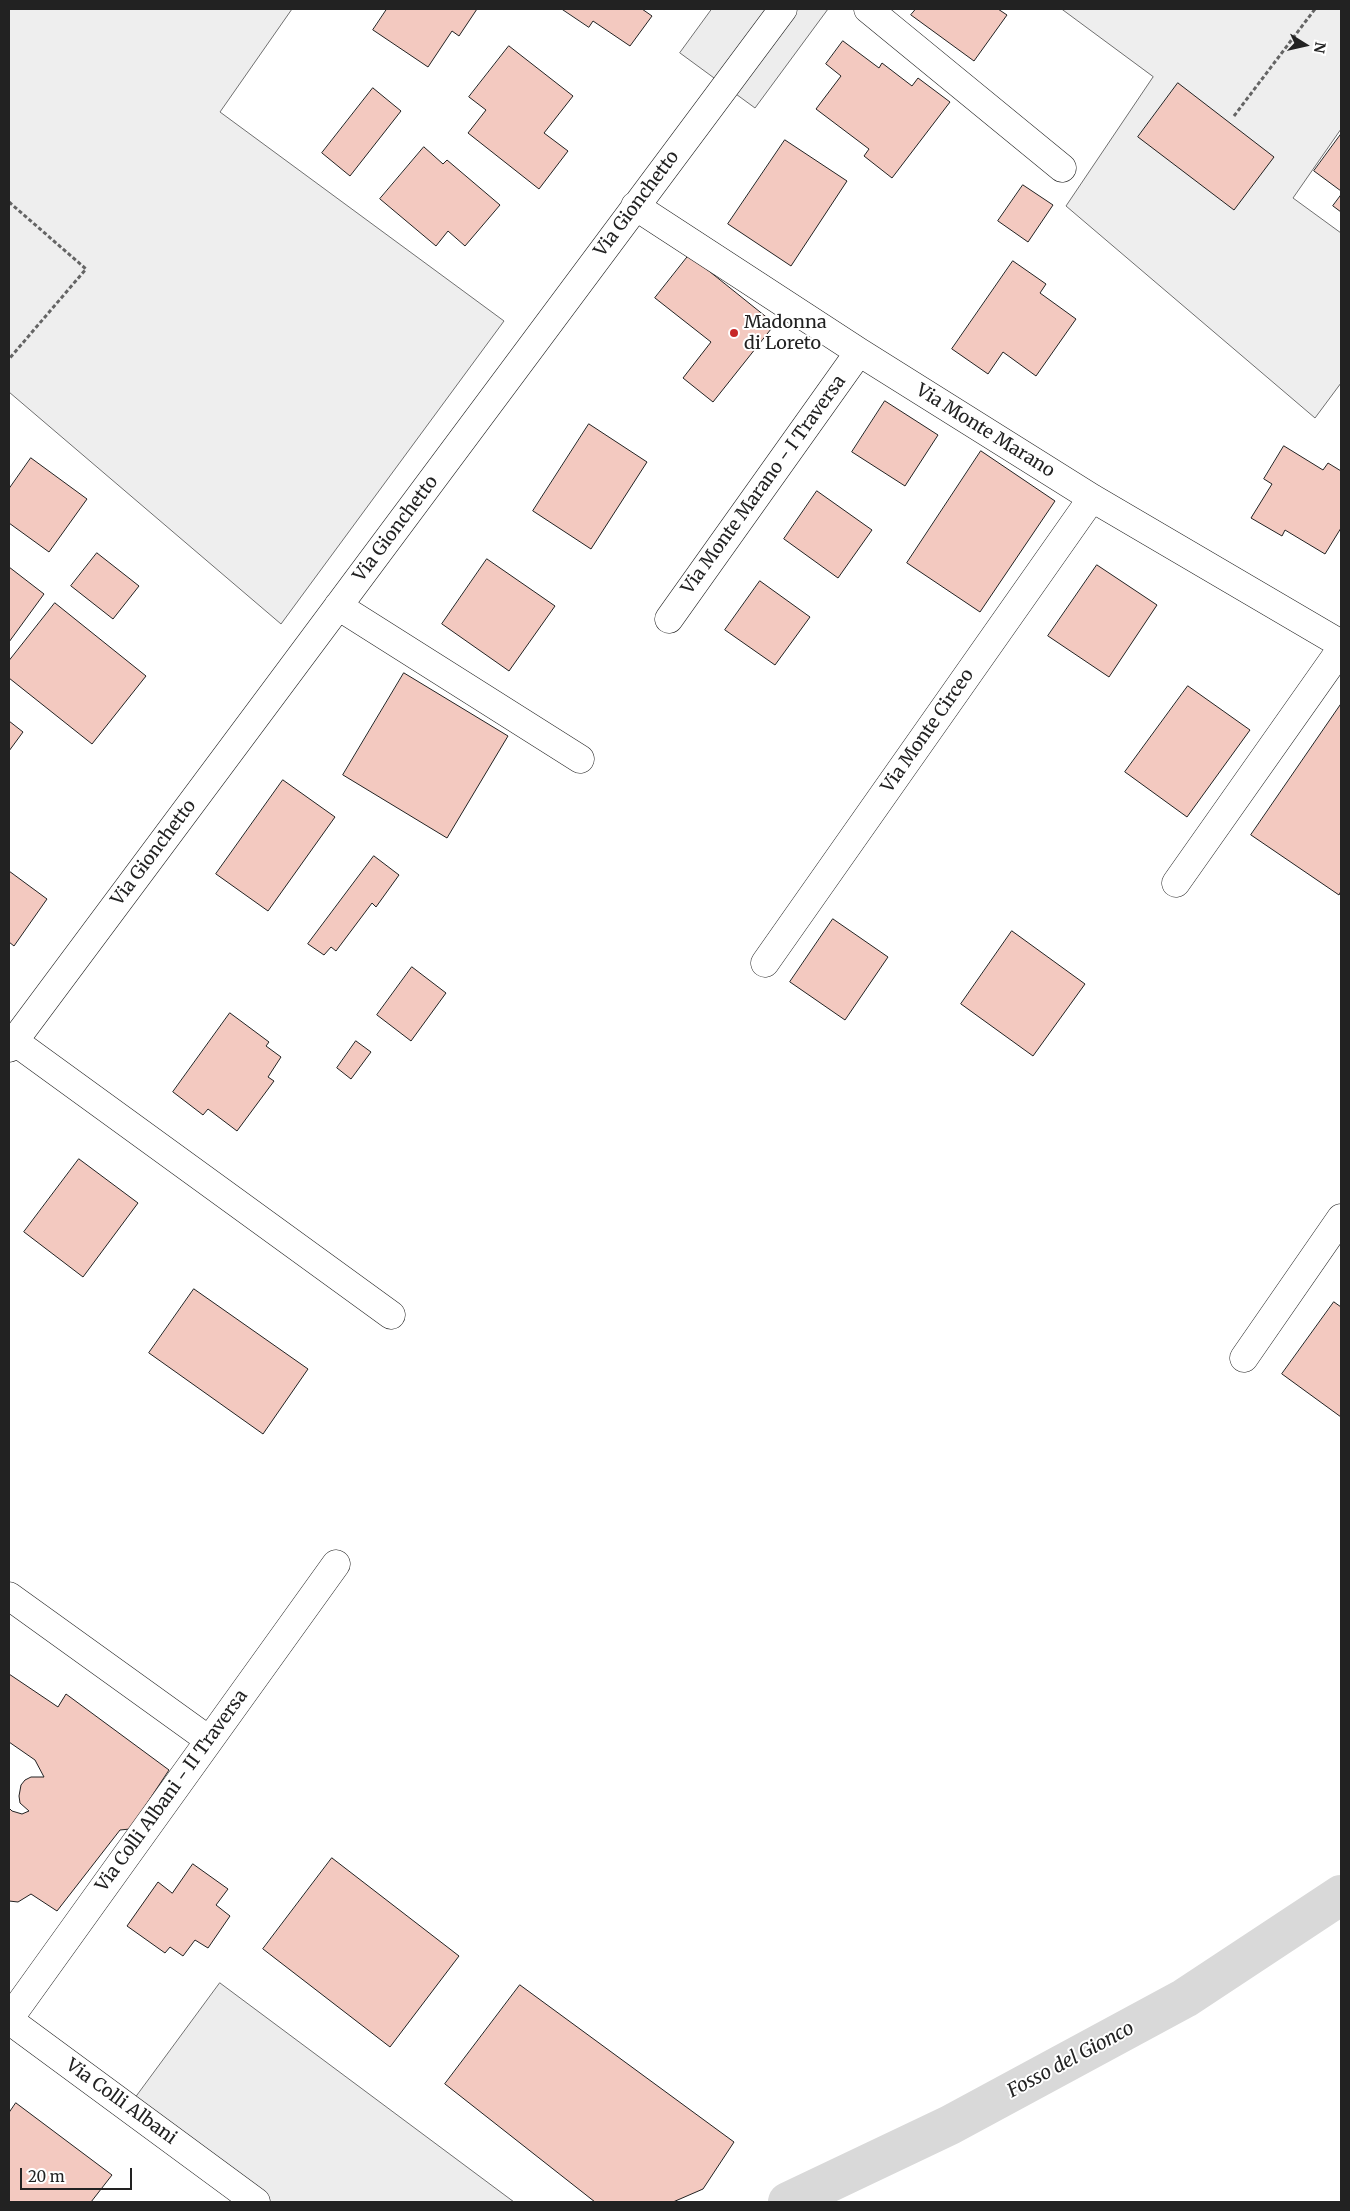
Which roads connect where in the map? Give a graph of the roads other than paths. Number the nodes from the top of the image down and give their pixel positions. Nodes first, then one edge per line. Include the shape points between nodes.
1 (782, 9) edge
2 (868, 9) edge
3 (1062, 168) dead end
4 (635, 206) junction
5 (859, 352) junction
6 (1092, 498) junction
7 (338, 606) junction
8 (669, 619) dead end
9 (1341, 644) edge
10 (1341, 649) edge
11 (580, 760) dead end
12 (1176, 883) dead end
13 (765, 963) dead end
14 (11, 1045) edge
15 (1341, 1218) edge
16 (391, 1315) dead end
17 (1244, 1358) dead end
18 (336, 1564) dead end
19 (9, 1596) edge
20 (209, 1740) junction
21 (9, 2019) edge
22 (256, 2202) edge

1 - 4 street, Via Gionchetto
2 - 3 street
4 - 5 street, Via Monte Marano
4 - 7 street, Via Gionchetto
5 - 6 street, Via Monte Marano
5 - 8 street, Via Monte Marano - I Traversa
6 - 9 street, Via Monte Marano
6 - 13 street, Via Monte Circeo
7 - 11 street
7 - 14 street, Via Gionchetto
10 - 12 street
14 - 16 street
15 - 17 street
18 - 20 street, Via Colli Albani - II Traversa
19 - 20 street
20 - 21 street, Via Colli Albani - II Traversa
21 - 22 street, Via Colli Albani

